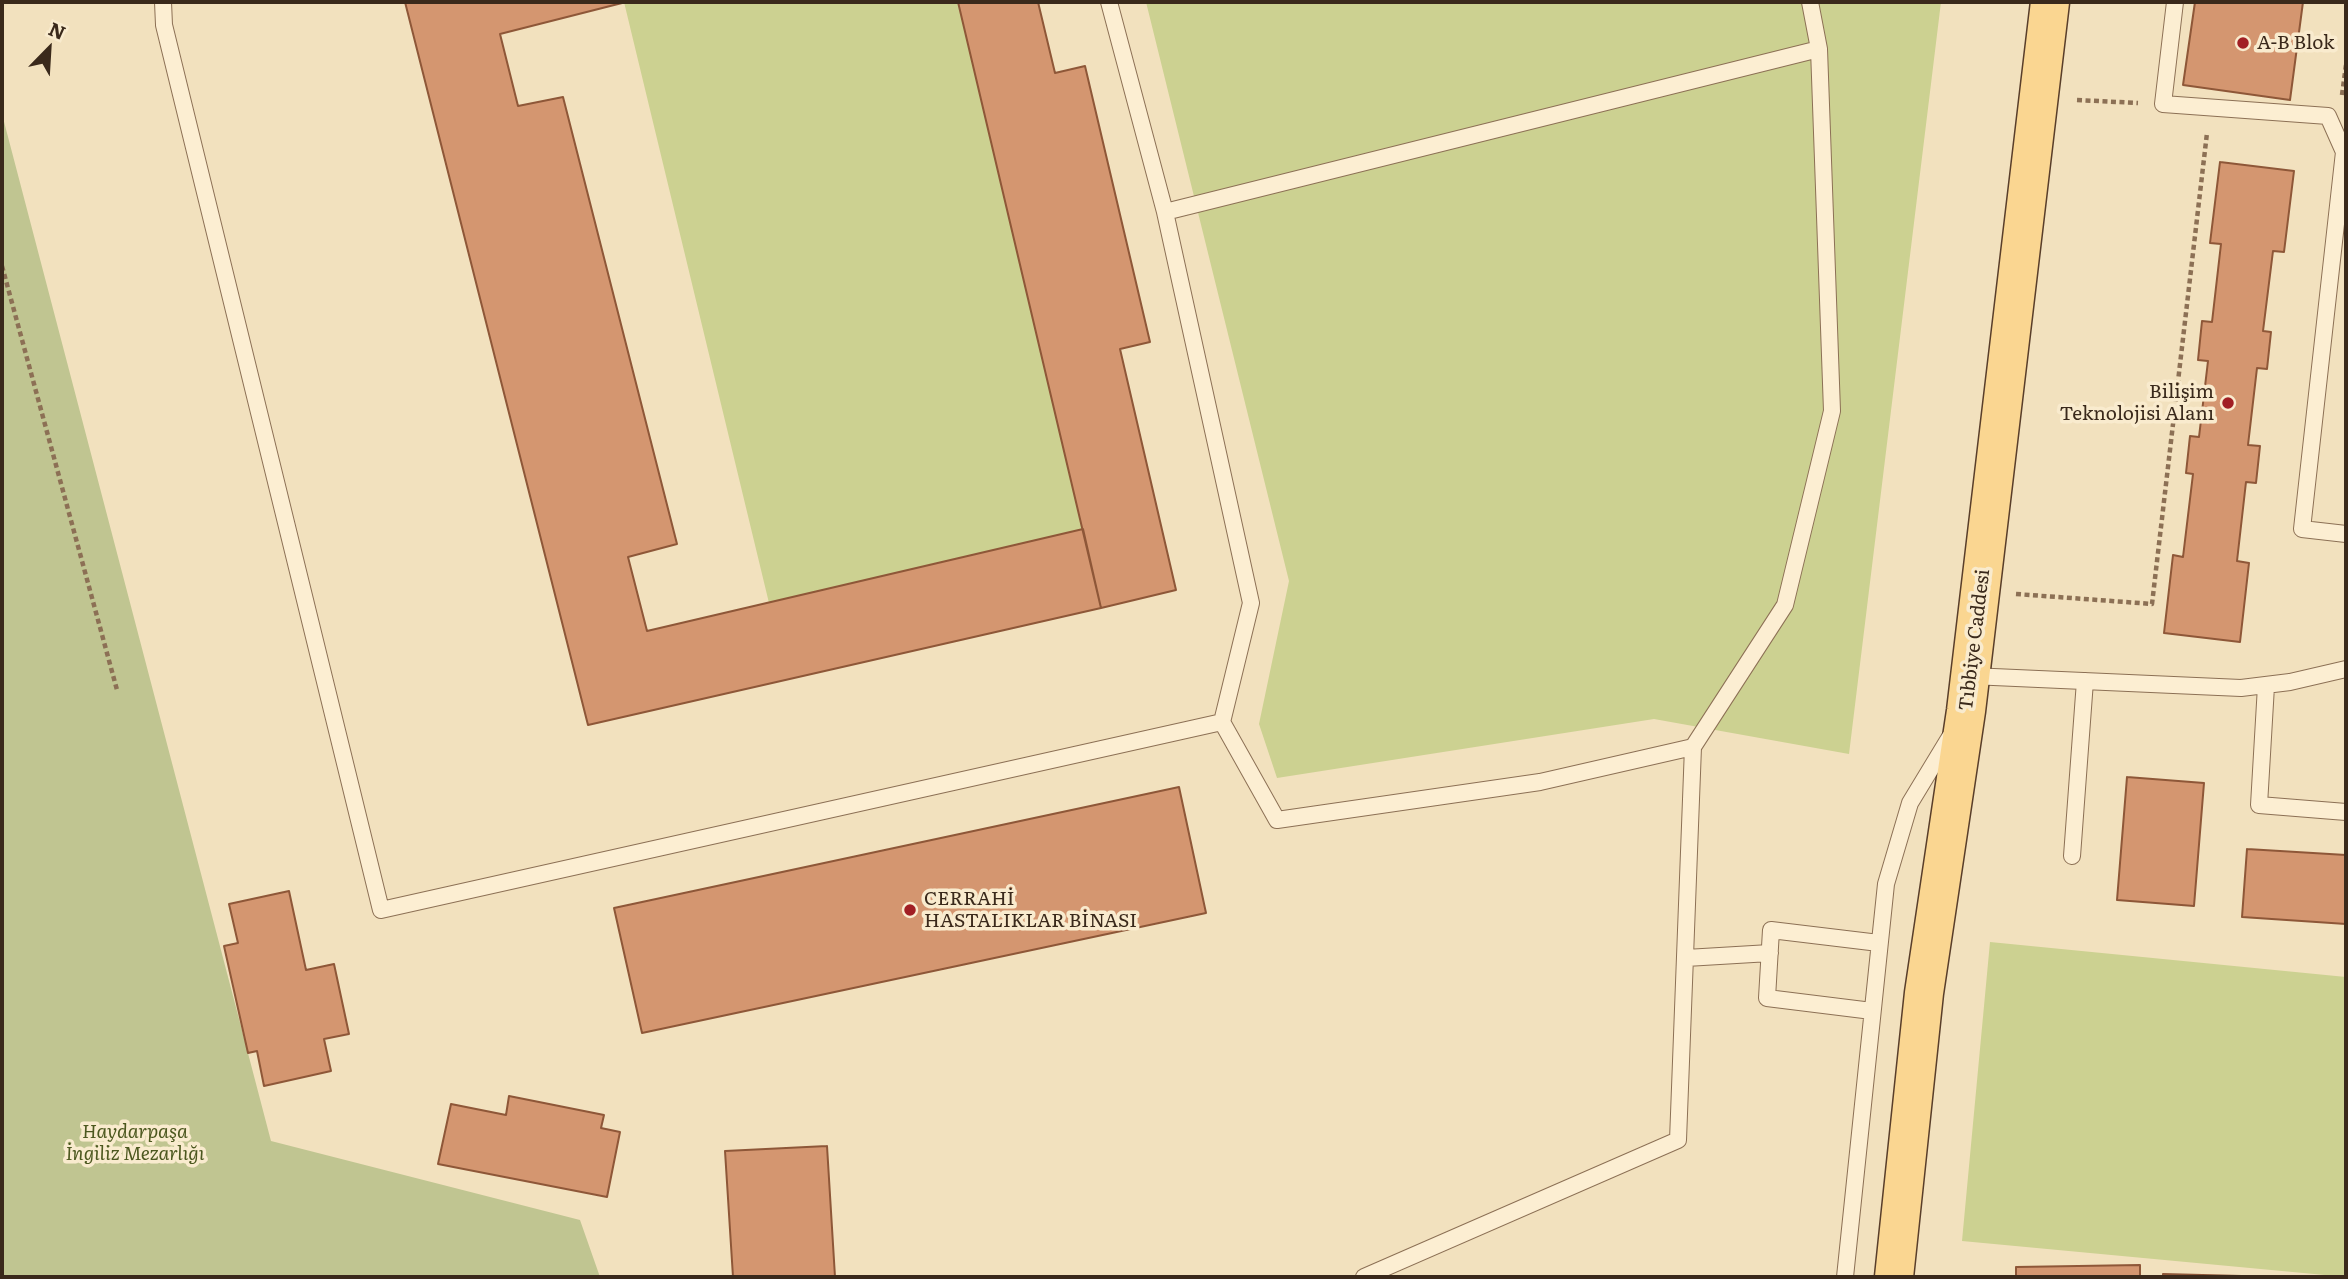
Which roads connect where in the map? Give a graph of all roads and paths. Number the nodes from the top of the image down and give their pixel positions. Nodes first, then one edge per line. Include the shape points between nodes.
1 (163, 2) edge
2 (1109, 2) edge
3 (1810, 2) edge
4 (2050, 2) edge
5 (2175, 2) edge
6 (1819, 49) junction
7 (2346, 65) edge
8 (2344, 81) dead end
9 (2210, 107) junction
10 (1165, 212) junction
11 (2, 265) edge
12 (2346, 534) edge
13 (1981, 592) junction
14 (2346, 669) edge
15 (2085, 681) junction
16 (2266, 686) junction
17 (117, 690) dead end
18 (1969, 694) junction
19 (1222, 722) junction
20 (1693, 747) junction
21 (2346, 812) edge
22 (2072, 856) dead end
23 (1880, 943) junction
24 (1770, 953) junction
25 (1686, 958) junction
26 (1872, 1011) junction
27 (1364, 1277) edge
28 (1845, 1277) edge
29 (1894, 1277) edge

1 - 19 lane via 164,25 381,910
2 - 10 lane
3 - 6 lane
4 - 13 main road, Tıbbiye Caddesi
5 - 9 lane via 2163,104
6 - 10 lane
6 - 20 lane via 1832,411 1785,605
7 - 8 path
9 - 12 lane via 2328,116 2344,152 2302,529
9 - 13 path via 2152,604
10 - 19 lane via 1251,603
11 - 17 path
13 - 18 main road, Tıbbiye Caddesi
14 - 16 lane
15 - 16 lane
15 - 18 lane
15 - 22 lane
16 - 21 lane via 2259,804
18 - 23 lane via 1910,803 1886,884
18 - 29 main road, Tıbbiye Caddesi via 1924,993
19 - 20 lane via 1277,820 1540,782
20 - 25 lane
23 - 24 lane via 1771,930
23 - 26 lane
24 - 25 lane
24 - 26 lane via 1768,998
25 - 27 lane via 1678,1140
26 - 28 lane

